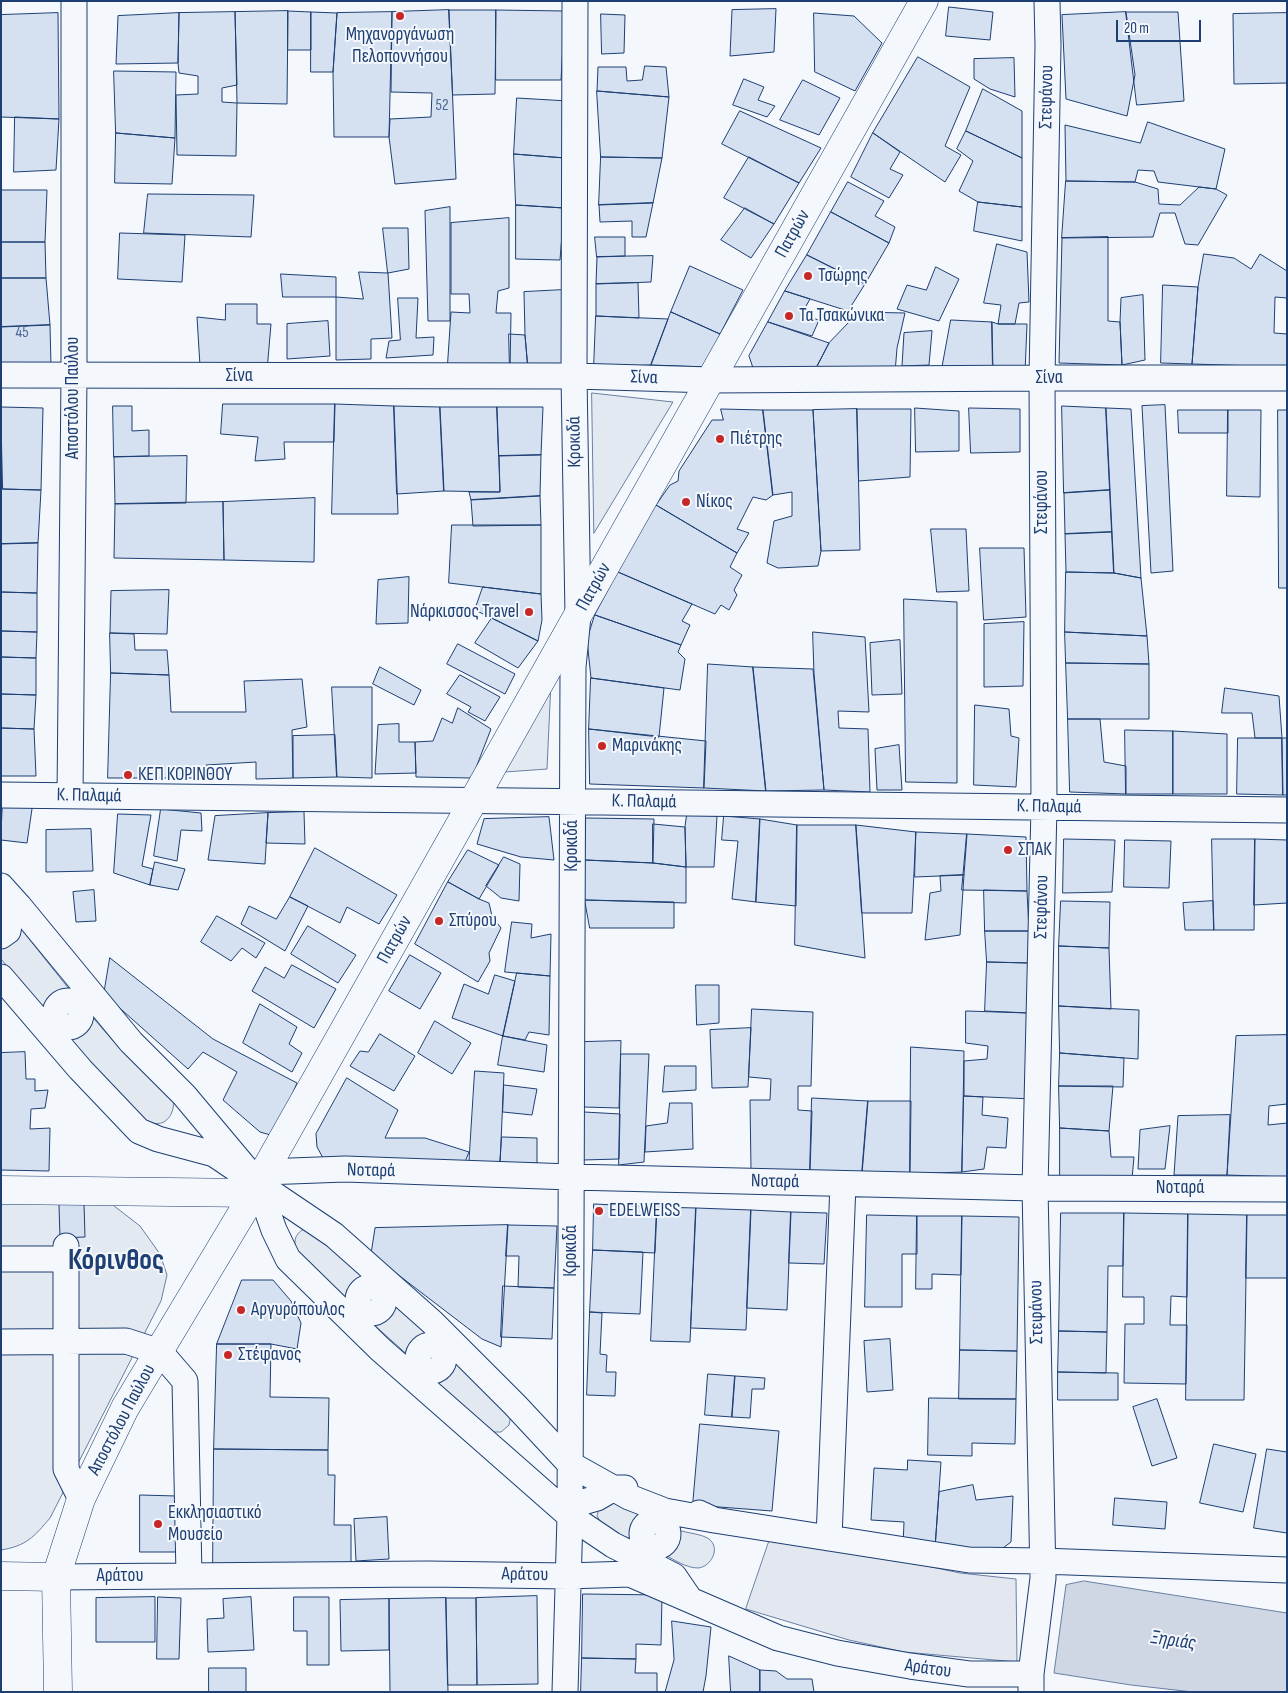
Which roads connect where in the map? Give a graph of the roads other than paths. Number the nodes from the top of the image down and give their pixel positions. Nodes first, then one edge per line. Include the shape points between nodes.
1 (74, 1) edge
2 (575, 1) edge
3 (924, 1) edge
4 (1047, 1) edge
5 (1, 375) edge
6 (74, 375) junction
7 (574, 376) junction
8 (1042, 378) junction
9 (1287, 378) edge
10 (711, 380) junction
11 (578, 616) junction
12 (1, 795) edge
13 (70, 796) junction
14 (474, 799) junction
15 (572, 801) junction
16 (1044, 807) junction
17 (1287, 810) edge
18 (1, 886) edge
19 (7, 918) edge
20 (1, 977) edge
21 (86, 1002) junction
22 (52, 1027) junction
23 (571, 1177) junction
24 (258, 1182) junction
25 (843, 1184) junction
26 (1035, 1188) junction
27 (1287, 1189) edge
28 (1, 1190) edge
29 (1, 1259) edge
30 (383, 1286) junction
31 (355, 1313) junction
32 (67, 1341) junction
33 (1, 1342) edge
34 (444, 1343) junction
35 (160, 1352) junction
36 (416, 1372) junction
37 (570, 1464) junction
38 (614, 1488) junction
39 (81, 1499) junction
40 (570, 1511) junction
41 (663, 1517) junction
42 (714, 1520) junction
43 (829, 1538) junction
44 (643, 1551) junction
45 (1042, 1570) junction
46 (1287, 1570) edge
47 (1, 1576) edge
48 (189, 1576) junction
49 (567, 1576) junction
50 (56, 1577) junction
51 (688, 1598) junction
52 (1031, 1683) edge
53 (58, 1692) edge
54 (565, 1692) edge

1 - 6 street, Αποστόλου Παύλου
2 - 7 street, Κροκιδά
3 - 10 main road, Πατρών
4 - 8 street, Στεφάνου
5 - 6 street, Σίνα
6 - 7 street, Σίνα
6 - 13 street, Αποστόλου Παύλου
7 - 10 street, Σίνα
7 - 11 street, Κροκιδά
8 - 9 street, Σίνα
8 - 10 street, Σίνα
8 - 16 street, Στεφάνου
10 - 11 main road, Πατρών
11 - 14 main road, Πατρών
11 - 15 street, Κροκιδά via 573,667
12 - 13 street, Κ. Παλαμά
13 - 14 street, Κ. Παλαμά
14 - 15 street, Κ. Παλαμά
14 - 24 main road, Πατρών
15 - 16 street, Κ. Παλαμά
15 - 23 street, Κροκιδά
16 - 17 street, Κ. Παλαμά
16 - 26 street, Στεφάνου
18 - 19 street
19 - 21 street
20 - 22 street
21 - 22 street via 60,1004 55,1010
21 - 24 street via 184,1095
22 - 24 street via 80,1069 138,1131 214,1154
23 - 24 street, Νοταρά via 344,1169
23 - 25 street, Νοταρά
23 - 37 street, Κροκιδά
24 - 28 main road, Νοταρά
24 - 30 street via 334,1235
24 - 31 street via 274,1230 288,1259
24 - 35 main road, Αποστόλου Παύλου
25 - 26 street, Νοταρά
25 - 43 street
26 - 27 street, Νοταρά
26 - 45 street, Στεφάνου
29 - 32 street via 66,1253
30 - 31 street via 362,1289
30 - 34 street
31 - 36 street
32 - 33 street
32 - 35 street via 126,1341
32 - 39 street via 66,1469
34 - 36 street via 423,1347 418,1354
34 - 37 street via 515,1405
35 - 39 main road, Αποστόλου Παύλου via 125,1408
35 - 48 street via 185,1381
36 - 40 street
37 - 38 street
37 - 40 street, Κροκιδά
38 - 40 street
38 - 41 street
38 - 42 street via 646,1487
39 - 50 main road, Αποστόλου Παύλου
40 - 44 street via 613,1545
40 - 49 street, Κροκιδά
41 - 42 street
41 - 44 street via 644,1526
42 - 43 street
43 - 45 street
44 - 51 street via 674,1576
45 - 46 street
45 - 52 street, Στεφάνου
47 - 50 main road, Αράτου
48 - 49 street, Αράτου
48 - 50 street, Αράτου
49 - 51 street, Αράτου via 630,1574
49 - 54 street, Κροκιδά
50 - 53 main road, Αποστόλου Παύλου
51 - 52 street, Αράτου via 778,1638 837,1654

